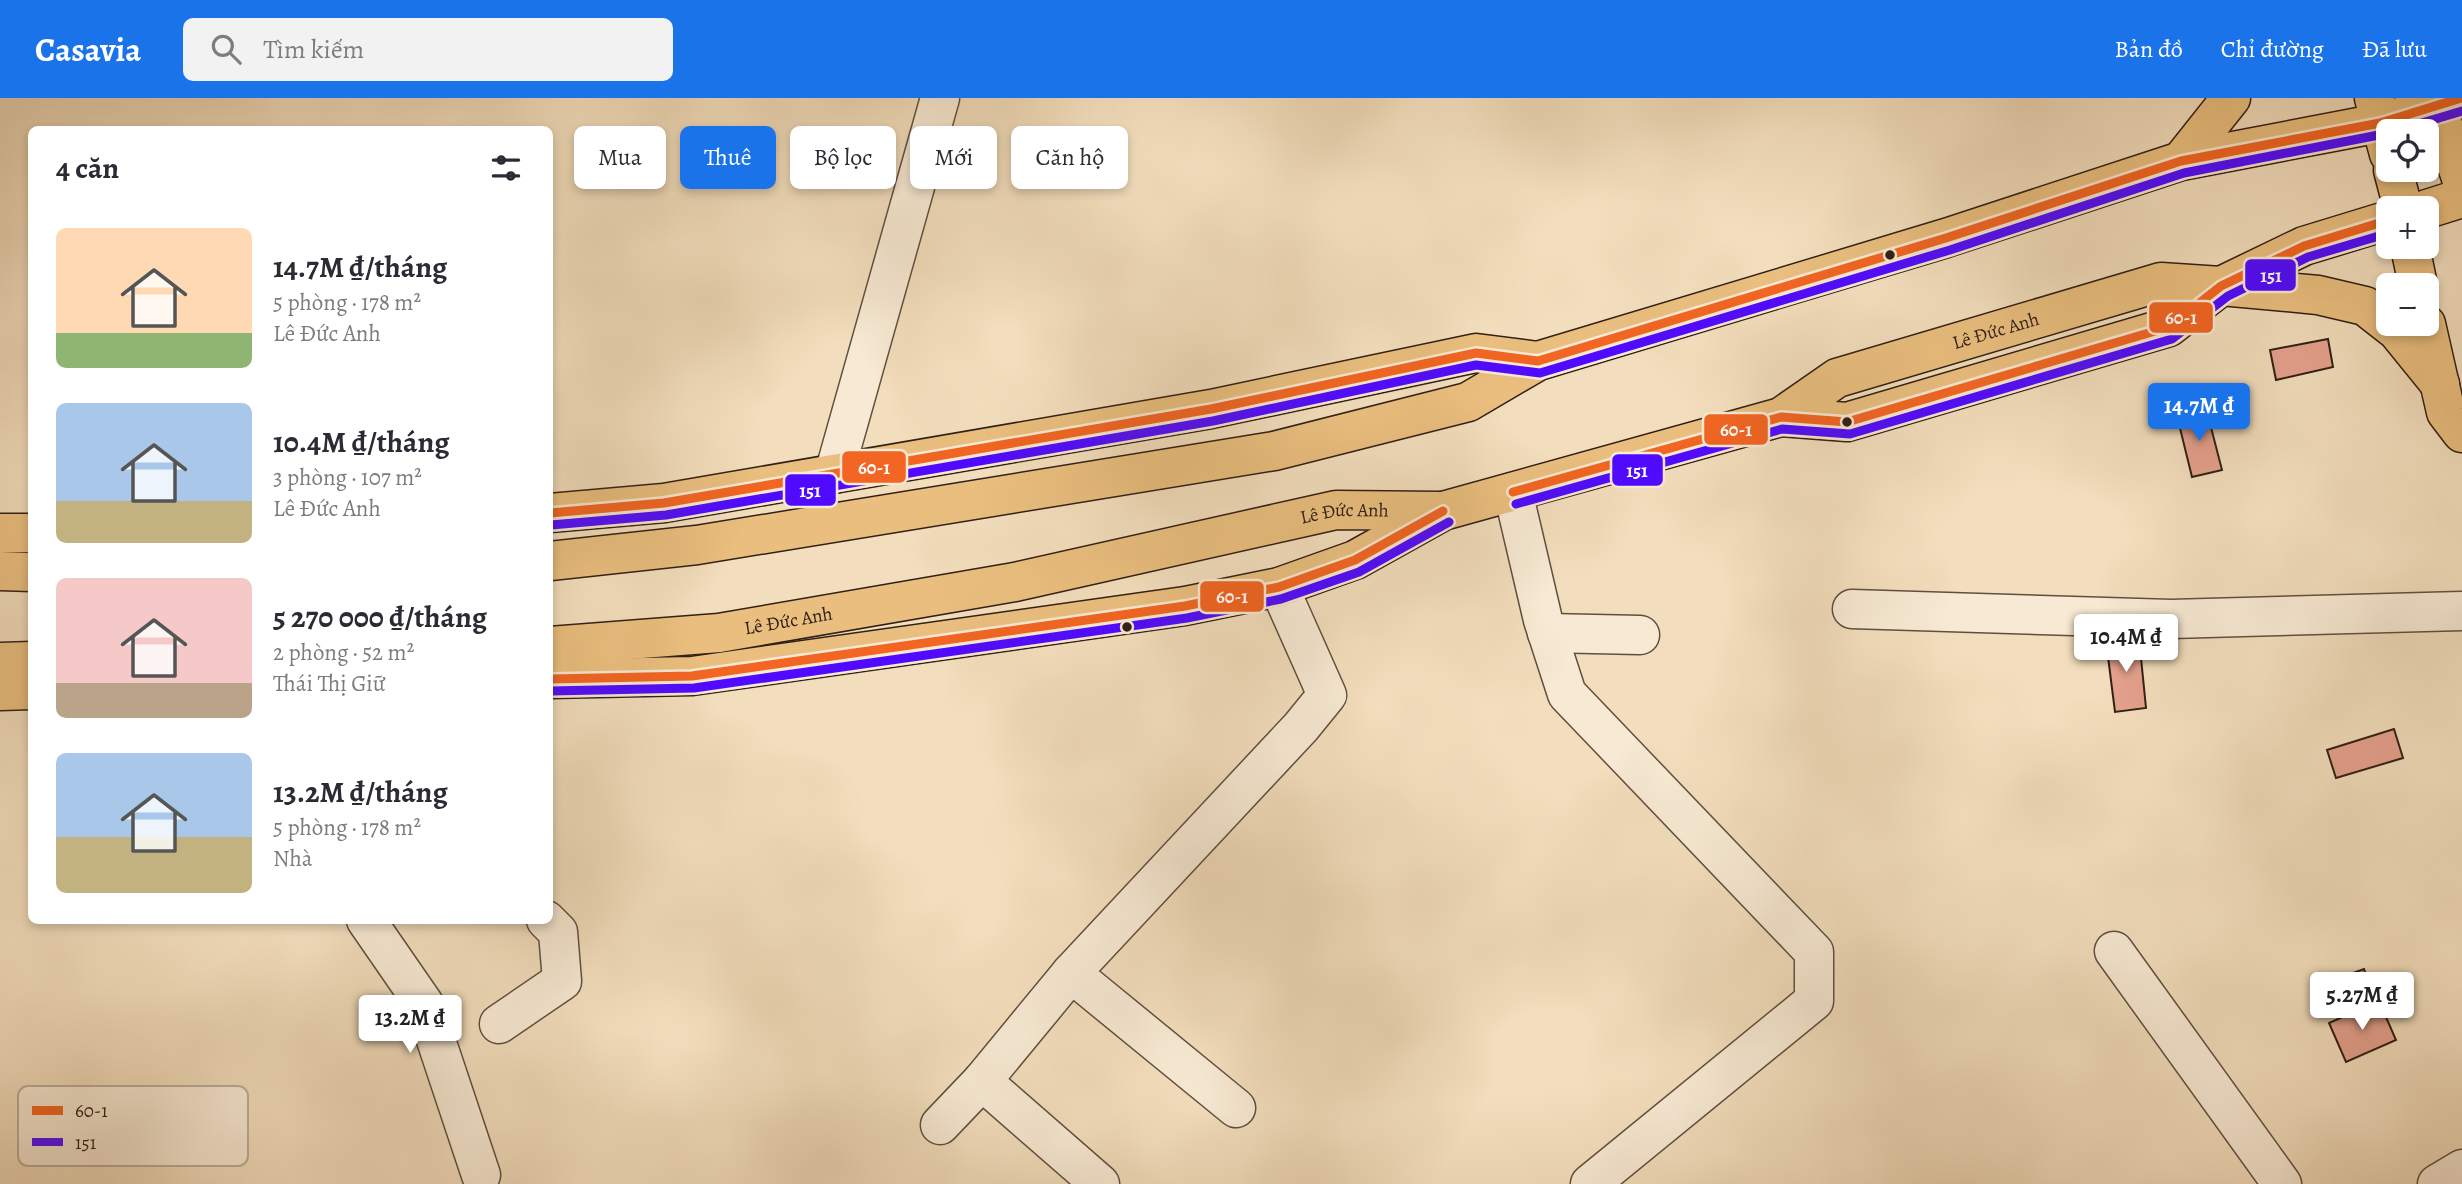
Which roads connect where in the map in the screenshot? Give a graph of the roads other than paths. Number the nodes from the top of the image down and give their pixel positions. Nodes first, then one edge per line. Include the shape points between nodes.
1 (940, 98) edge
2 (2231, 98) edge
3 (2444, 101) edge
4 (2397, 119) edge
5 (2376, 126) edge
6 (2181, 161) junction
7 (2462, 181) edge
8 (2462, 198) edge
9 (2439, 205) edge
10 (2376, 224) edge
11 (2221, 286) junction
12 (2429, 336) edge
13 (1538, 361) junction
14 (2440, 384) junction
15 (2462, 433) edge
16 (834, 474) junction
17 (1513, 492) junction
18 (1443, 511) junction
19 (553, 513) edge
20 (0, 533) edge
21 (28, 533) edge
22 (553, 561) edge
23 (0, 571) edge
24 (28, 572) edge
25 (1279, 587) junction
26 (1852, 609) dead end
27 (2462, 611) edge
28 (1547, 633) junction
29 (1640, 635) dead end
30 (553, 646) edge
31 (28, 661) edge
32 (0, 662) edge
33 (553, 679) edge
34 (28, 690) edge
35 (0, 691) edge
36 (369, 924) edge
37 (550, 924) edge
38 (2114, 951) dead end
39 (1071, 973) junction
40 (499, 1024) dead end
41 (982, 1081) junction
42 (1236, 1108) dead end
43 (940, 1125) dead end
44 (2462, 1170) edge
45 (481, 1175) dead end
46 (1100, 1184) edge
47 (1590, 1184) edge
48 (2282, 1184) edge
49 (2437, 1184) edge

1 - 16 street
2 - 6 main road
3 - 4 main road
3 - 7 main road
5 - 6 main road
6 - 13 main road
8 - 9 main road
10 - 11 main road via 2304,246
11 - 14 main road via 2318,295 2365,306 2397,331
11 - 17 main road via 2169,327 1847,422 1781,417
12 - 14 main road
13 - 16 main road via 1475,353 1211,409
13 - 22 main road via 1468,402 1274,452 697,545
14 - 15 main road via 2446,412
16 - 19 main road via 664,503
17 - 18 main road
17 - 28 street
18 - 25 main road, Lê Đức Anh via 1355,560
18 - 30 main road, Lê Đức Anh via 1336,510 1002,584 719,633
20 - 21 main road
23 - 24 main road
25 - 33 main road, Lê Đức Anh via 1185,606 692,676
25 - 39 street via 1327,695
26 - 27 street via 2171,619
28 - 29 street
28 - 47 street via 1567,694 1814,952 1814,1002
31 - 32 main road
34 - 35 main road
36 - 45 street via 424,1004
37 - 40 street via 558,932 562,981
38 - 48 street
39 - 41 street
39 - 42 street
41 - 43 street
41 - 46 street
44 - 49 street

